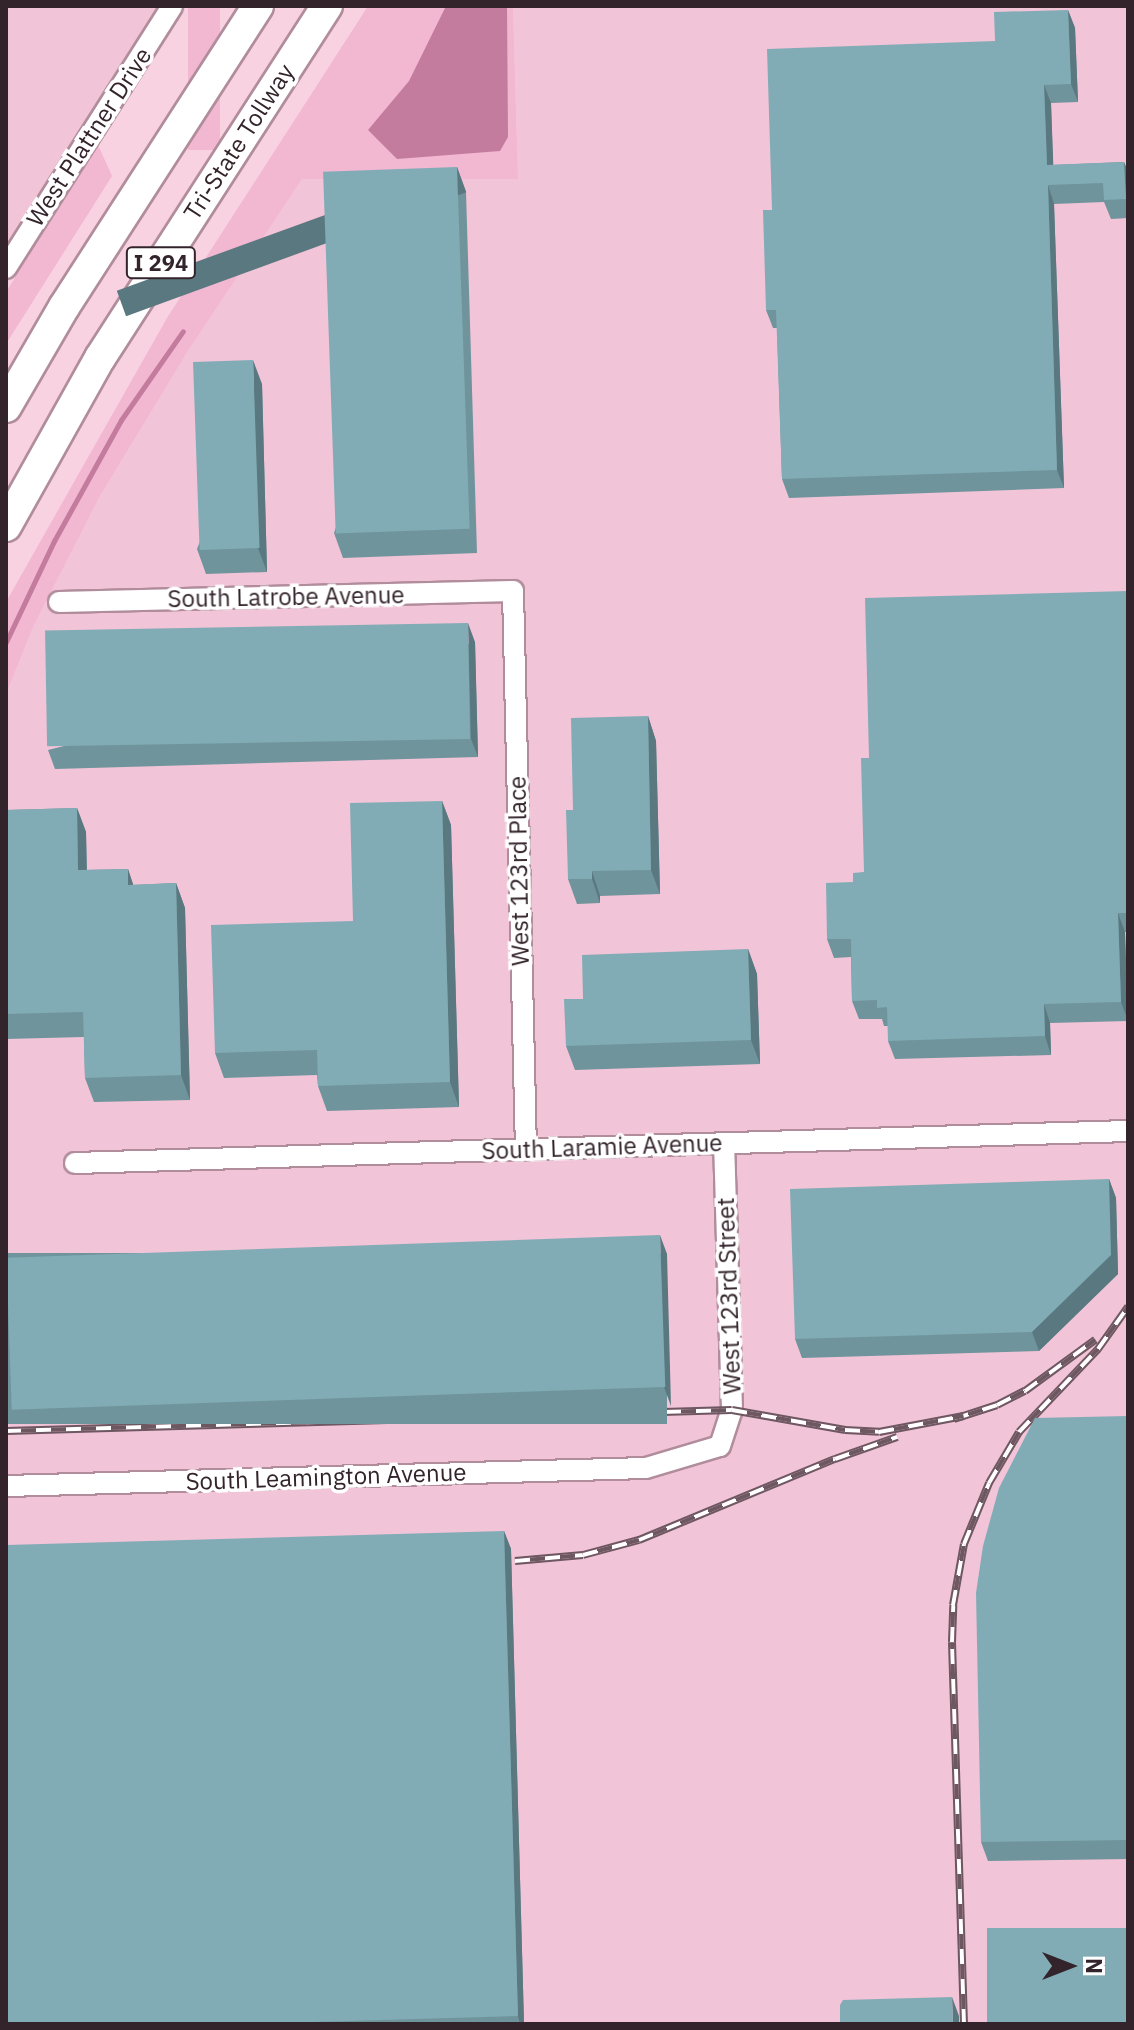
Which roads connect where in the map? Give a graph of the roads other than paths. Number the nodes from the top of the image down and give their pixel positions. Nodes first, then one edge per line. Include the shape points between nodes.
1 (172, 6) edge
2 (258, 6) edge
3 (327, 6) edge
4 (6, 268) edge
5 (6, 407) edge
6 (6, 526) edge
7 (513, 591) joint
8 (59, 602) dead end
9 (1128, 1131) edge
10 (724, 1144) junction
11 (526, 1150) junction
12 (75, 1163) dead end
13 (720, 1446) joint
14 (6, 1486) edge

1 - 4 street, West Plattner Drive
2 - 5 highway, I 294 via 64,307
3 - 6 highway, Tri-State Tollway / I 294 via 100,358
7 - 8 street, South Latrobe Avenue
7 - 11 street, West 123rd Place
9 - 10 street, South Laramie Avenue
10 - 11 street, South Laramie Avenue
10 - 13 street, West 123rd Street via 732,1410
11 - 12 street, South Laramie Avenue
13 - 14 street, South Leamington Avenue via 646,1468

